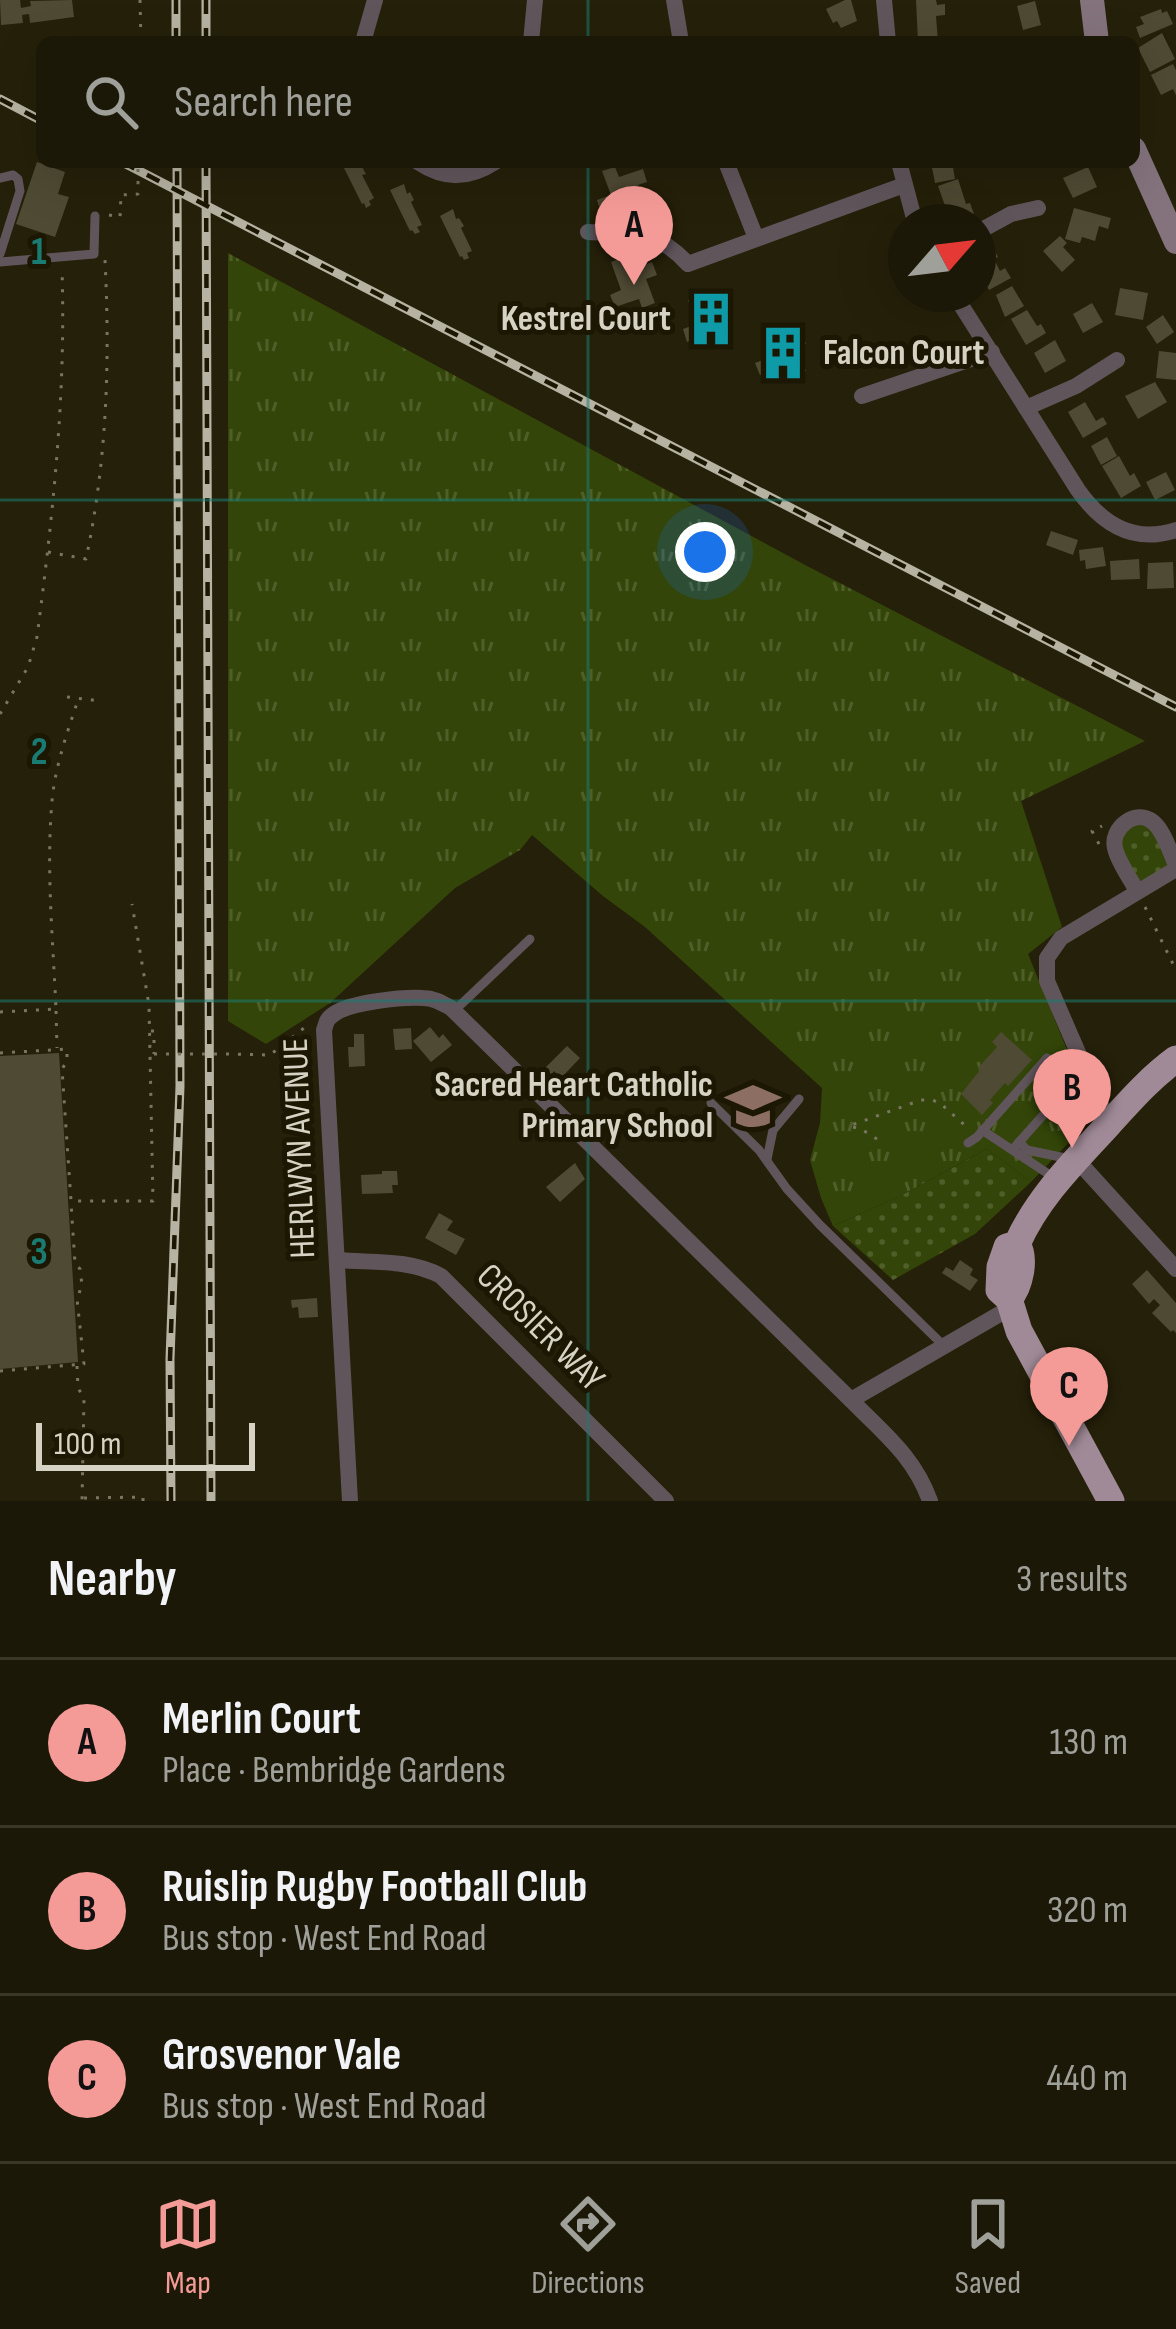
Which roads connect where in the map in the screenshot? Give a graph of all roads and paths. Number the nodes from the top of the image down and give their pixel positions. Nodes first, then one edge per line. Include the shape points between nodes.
1 (140, 0) edge
2 (375, 0) edge
3 (535, 0) edge
4 (674, 0) edge
5 (884, 0) edge
6 (1092, 0) edge
7 (141, 36) edge
8 (365, 36) edge
9 (532, 36) edge
10 (680, 36) edge
11 (887, 36) edge
12 (1096, 36) edge
13 (1140, 162) edge
14 (138, 168) edge
15 (428, 168) edge
16 (485, 168) edge
17 (728, 168) edge
18 (900, 168) edge
19 (0, 178) edge
20 (904, 185) junction
21 (910, 204) edge
22 (1041, 208) dead end
23 (109, 215) dead end
24 (95, 216) dead end
25 (996, 222) edge
26 (588, 232) dead end
27 (756, 238) junction
28 (1176, 242) edge
29 (0, 258) edge
30 (105, 260) dead end
31 (62, 262) dead end
32 (966, 312) edge
33 (992, 352) junction
34 (1120, 357) dead end
35 (862, 396) dead end
36 (1026, 408) junction
37 (1176, 530) edge
38 (48, 552) junction
39 (67, 698) dead end
40 (78, 700) junction
41 (101, 701) dead end
42 (0, 714) edge
43 (1176, 867) edge
44 (1137, 891) junction
45 (132, 904) dead end
46 (530, 939) dead end
47 (1176, 970) edge
48 (56, 1009) junction
49 (454, 1011) junction
50 (0, 1012) edge
51 (327, 1021) junction
52 (151, 1031) junction
53 (57, 1050) junction
54 (0, 1054) edge
55 (1176, 1059) edge
56 (799, 1099) dead end
57 (711, 1103) dead end
58 (1109, 1124) junction
59 (976, 1137) junction
60 (877, 1139) dead end
61 (1016, 1146) junction
62 (767, 1159) junction
63 (1067, 1170) junction
64 (71, 1201) junction
65 (338, 1260) junction
66 (1176, 1269) edge
67 (1010, 1303) junction
68 (943, 1345) junction
69 (77, 1364) junction
70 (0, 1371) edge
71 (851, 1400) junction
72 (82, 1499) edge
73 (143, 1501) edge
74 (350, 1501) edge
75 (666, 1501) edge
76 (930, 1501) edge
77 (1111, 1501) edge

1 - 7 path
2 - 8 street
3 - 9 street
4 - 10 street
5 - 11 street
6 - 12 street
13 - 28 street
14 - 23 path, bridge via 138,194 121,195 120,217
15 - 16 street via 459,176
17 - 27 street
18 - 20 street
19 - 29 lane via 13,175 20,191
20 - 21 street
20 - 27 street
22 - 25 street
24 - 29 lane via 94,254
26 - 27 street via 657,238 687,271
30 - 38 path via 107,408 94,522 86,559
31 - 38 path via 63,394
32 - 33 street
33 - 35 street
33 - 36 street
34 - 36 street
36 - 37 street via 1100,517 1128,532
38 - 42 path via 28,667
39 - 40 path
40 - 41 path
40 - 48 path via 51,805
43 - 44 street
43 - 44 street via 1150,819 1121,826 1115,850
44 - 47 path
44 - 58 street via 1061,938 1045,969
45 - 52 path
46 - 49 lane
48 - 50 path
48 - 53 path
49 - 51 street, HERLWYN AVENUE via 422,998 361,1004
49 - 71 street
51 - 52 path, bridge via 315,1019 270,1055 154,1054
51 - 65 street, HERLWYN AVENUE
52 - 64 path via 153,1201
53 - 54 path
53 - 64 path via 67,1049
55 - 58 main road
56 - 62 lane via 773,1130
57 - 62 lane
58 - 63 main road
59 - 60 path via 940,1103 921,1100 849,1126
59 - 61 lane
59 - 61 lane via 1047,1058 1060,1071 1061,1094
61 - 63 lane
61 - 63 lane via 1058,1158
62 - 68 lane via 820,1225
63 - 66 street
63 - 67 main road via 1017,1244 1023,1255
64 - 69 path via 82,1285 84,1364
65 - 74 street, HERLWYN AVENUE
65 - 75 street, CROSIER WAY via 406,1264 441,1276
67 - 68 street
67 - 77 main road
68 - 71 street
69 - 70 path
69 - 72 path
71 - 76 street via 894,1439
72 - 73 path

